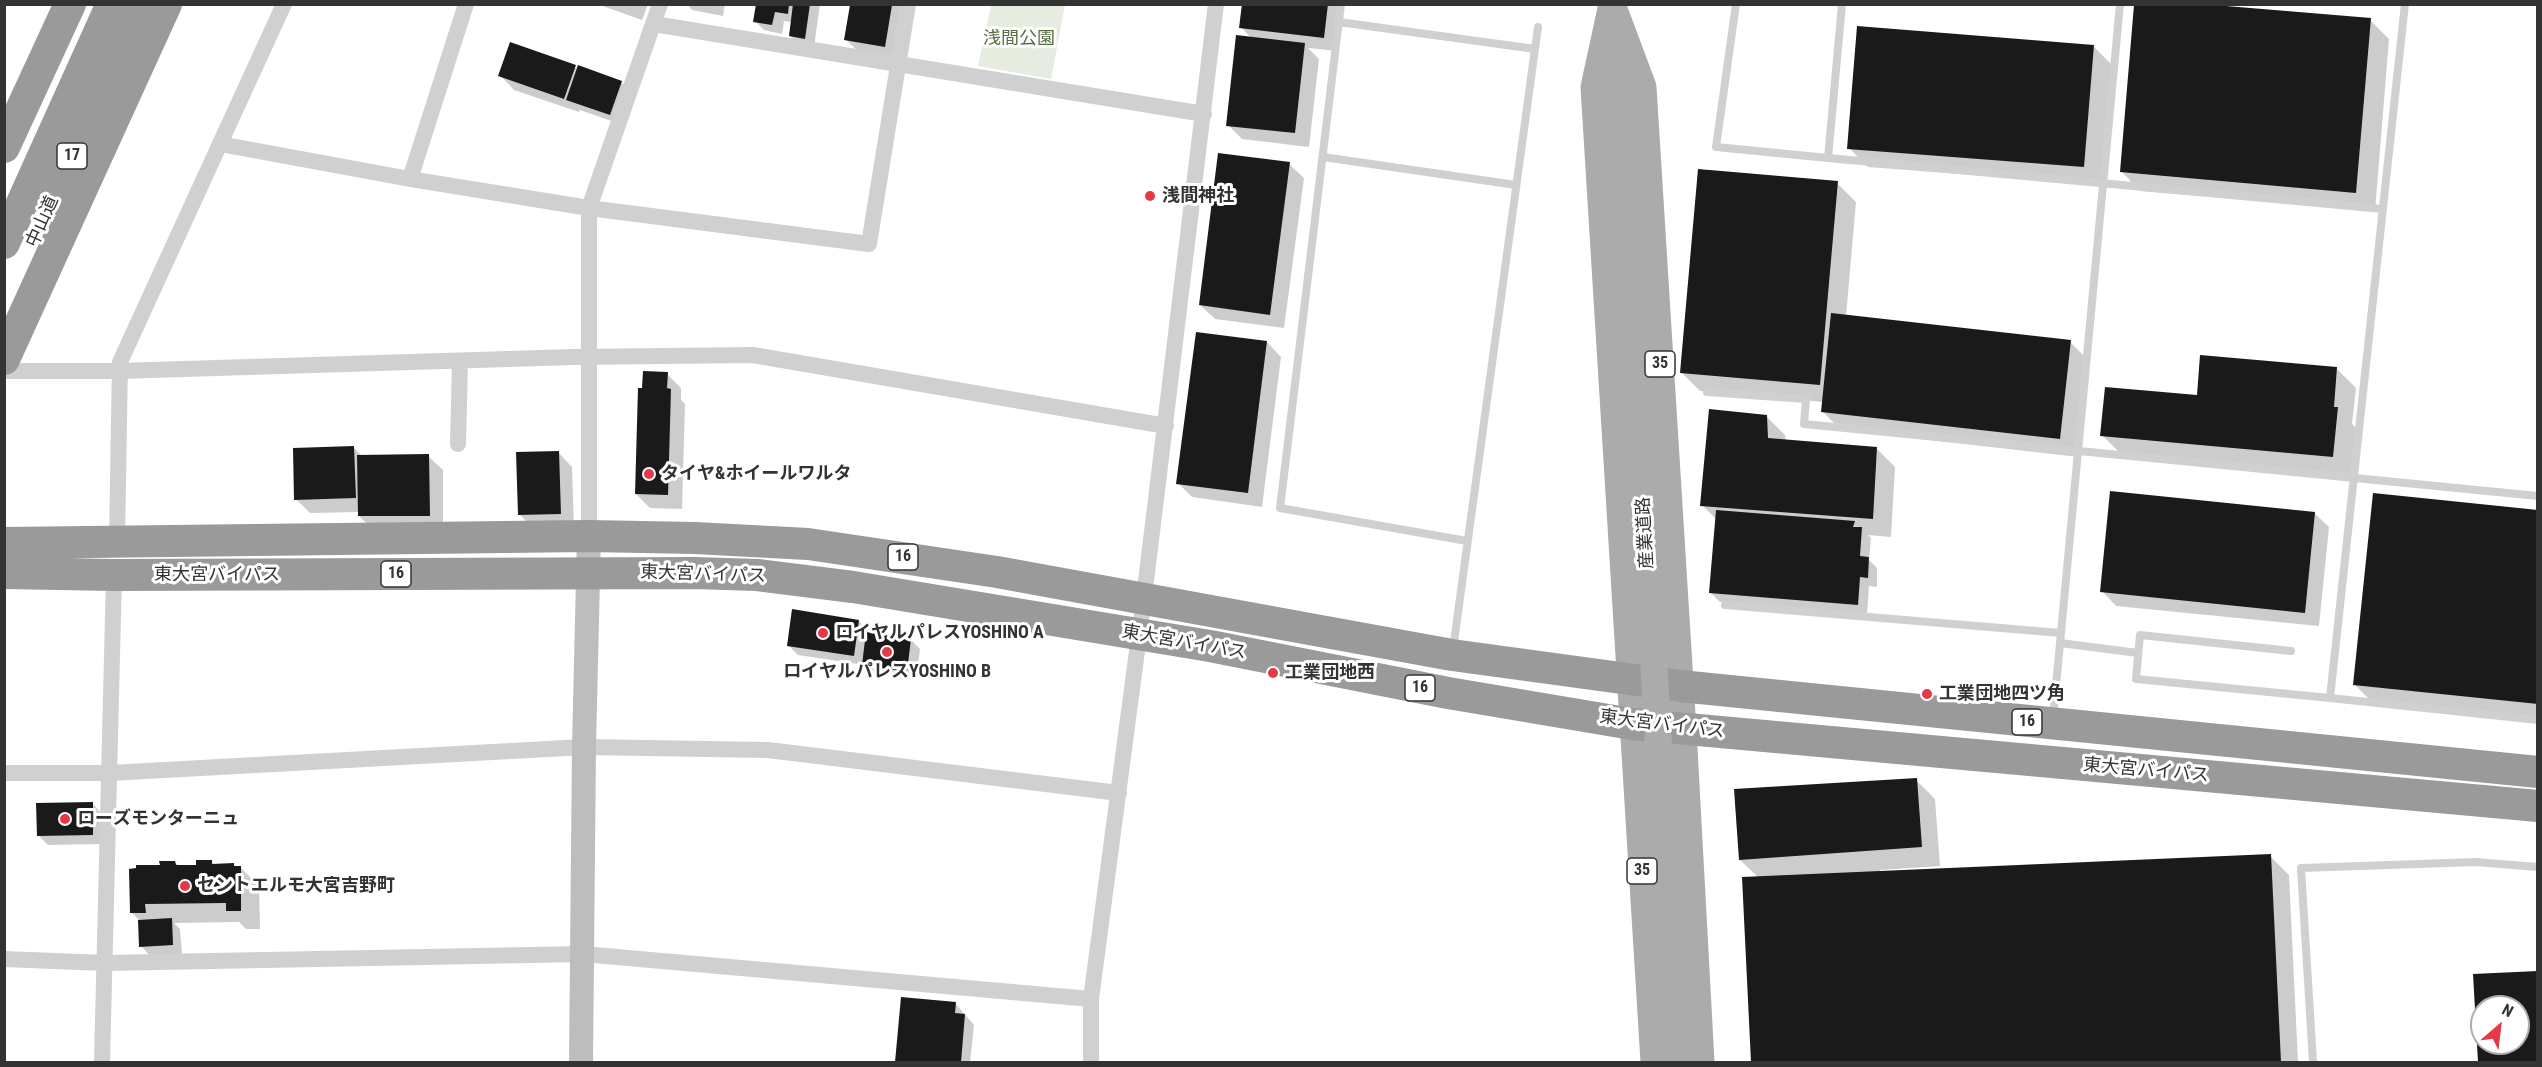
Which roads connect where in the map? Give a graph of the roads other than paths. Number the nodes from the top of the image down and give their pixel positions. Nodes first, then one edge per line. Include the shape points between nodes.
1 (70, 4) edge
2 (112, 4) edge
3 (137, 4) edge
4 (166, 4) edge
5 (284, 4) edge
6 (466, 4) edge
7 (660, 4) edge
8 (908, 4) edge
9 (1216, 4) edge
10 (1341, 4) edge
11 (1612, 4) edge
12 (1736, 4) edge
13 (1842, 4) edge
14 (2120, 4) edge
15 (2405, 4) edge
16 (1339, 22) junction
17 (654, 24) junction
18 (1538, 27) dead end
19 (1535, 49) junction
20 (898, 64) junction
21 (1204, 114) junction
22 (220, 144) junction
23 (4, 147) edge
24 (1323, 157) junction
25 (1828, 158) junction
26 (410, 179) junction
27 (2103, 184) junction
28 (1516, 185) junction
29 (589, 208) junction
30 (2383, 209) junction
31 (4, 243) edge
32 (4, 306) edge
33 (588, 357) junction
34 (4, 359) edge
35 (460, 361) junction
36 (4, 371) edge
37 (119, 371) junction
38 (1707, 392) dead end
39 (1166, 426) junction
40 (458, 444) dead end
41 (2078, 451) junction
42 (2354, 478) junction
43 (2538, 496) edge
44 (589, 536) junction
45 (1467, 541) junction
46 (4, 543) edge
47 (117, 543) junction
48 (4, 573) edge
49 (55, 573) junction
50 (589, 573) junction
51 (114, 575) junction
52 (4, 585) edge
53 (1144, 598) junction
54 (1725, 605) dead end
55 (2061, 633) junction
56 (1139, 635) junction
57 (2060, 643) junction
58 (2291, 651) dead end
59 (2138, 653) junction
60 (1452, 655) junction
61 (1630, 679) junction
62 (1680, 686) junction
63 (2330, 698) junction
64 (2538, 720) edge
65 (1632, 723) junction
66 (2052, 724) junction
67 (1683, 730) junction
68 (584, 747) junction
69 (2538, 772) edge
70 (4, 773) edge
71 (110, 773) junction
72 (1119, 793) junction
73 (2538, 806) edge
74 (2538, 867) edge
75 (582, 954) junction
76 (4, 959) edge
77 (105, 963) junction
78 (1091, 999) junction
79 (102, 1062) edge
80 (581, 1062) edge
81 (1091, 1062) edge
82 (1654, 1062) edge
83 (1677, 1062) edge
84 (1701, 1062) edge
85 (2313, 1062) edge

1 - 23 highway
2 - 31 highway, 17
3 - 32 highway, 中山道 / 17
4 - 34 highway
5 - 22 street
6 - 26 street
7 - 17 street
8 - 20 street
9 - 21 street
10 - 16 lane
11 - 61 main road, 35 via 1594,87
11 - 62 main road, 35 via 1642,87
11 - 83 main road, 産業道路 / 35, bridge
12 - 25 lane via 1716,147
13 - 25 lane
14 - 27 lane
15 - 30 lane
16 - 19 lane
16 - 24 lane
17 - 20 street
17 - 29 street
18 - 19 lane
19 - 28 lane
20 - 21 street
20 - 29 street via 869,244
21 - 39 street
22 - 26 street
22 - 37 street
24 - 28 lane
24 - 45 lane via 1280,508
25 - 27 lane
26 - 29 street
27 - 30 lane
27 - 41 lane
28 - 45 lane
29 - 33 street
30 - 42 lane
33 - 35 street
33 - 39 street via 753,355
33 - 44 street
35 - 37 street
35 - 40 street
36 - 37 street
37 - 47 street
38 - 41 lane via 1806,399 1804,424
39 - 53 street
41 - 42 lane
41 - 55 lane
42 - 43 lane
42 - 63 lane
44 - 47 highway, 東大宮バイパス / 16
44 - 50 street
44 - 53 highway, 東大宮バイパス / 16 via 808,544
45 - 60 lane
46 - 47 highway, 東大宮バイパス / 16
48 - 49 highway, 東大宮バイパス / 16
49 - 51 highway, 東大宮バイパス / 16
49 - 52 highway, 16
50 - 51 highway, 東大宮バイパス / 16
50 - 56 highway, 東大宮バイパス / 16 via 694,573 804,580
50 - 68 street
51 - 71 street
53 - 56 street
53 - 60 highway, 東大宮バイパス / 16
54 - 55 lane
55 - 57 lane
56 - 65 highway, 東大宮バイパス / 16
56 - 72 street
57 - 59 lane
57 - 66 lane
58 - 59 lane via 2140,635
59 - 63 lane via 2136,679
60 - 61 highway, 東大宮バイパス / 16
61 - 62 highway, 東大宮バイパス / 16
61 - 65 main road, 35
62 - 66 highway, 東大宮バイパス / 16
62 - 67 main road, 35
63 - 64 lane
65 - 67 highway, 東大宮バイパス / 16
65 - 82 main road, 35
66 - 69 highway, 東大宮バイパス / 16
67 - 73 highway, 東大宮バイパス / 16
67 - 84 main road, 35
68 - 71 street
68 - 72 street via 768,750
68 - 75 street
70 - 71 street
71 - 77 street
72 - 78 street
74 - 85 lane via 2476,862 2301,868
75 - 77 street
75 - 78 street
75 - 80 street
76 - 77 street
77 - 79 street
78 - 81 street

